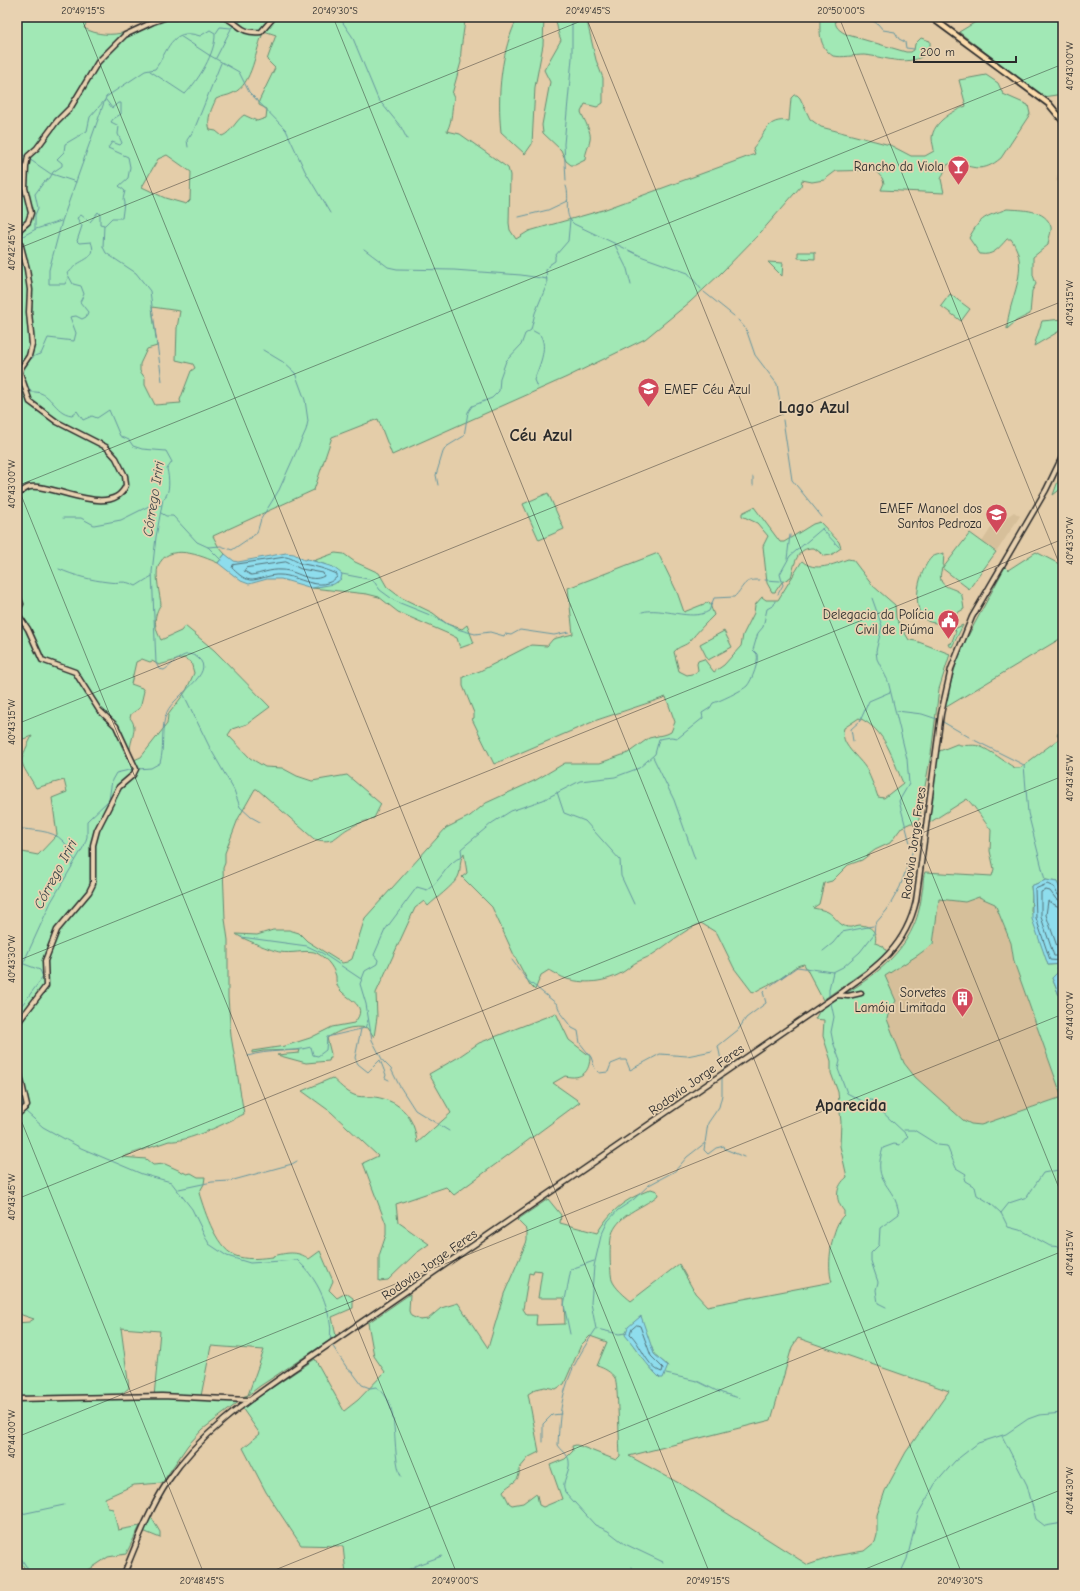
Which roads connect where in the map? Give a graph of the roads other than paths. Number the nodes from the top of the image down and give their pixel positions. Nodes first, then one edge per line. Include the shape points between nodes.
1 (176, 17) edge
2 (223, 17) edge
3 (274, 17) edge
4 (931, 17) edge
5 (1063, 121) edge
6 (1063, 455) edge
7 (17, 495) edge
8 (17, 594) edge
9 (17, 612) edge
10 (861, 993) dead end
11 (837, 995) junction
12 (17, 1024) edge
13 (17, 1062) edge
14 (17, 1115) edge
15 (17, 1399) edge
16 (248, 1400) junction
17 (124, 1574) edge

1 - 7 street via 167,17 125,35 98,62 72,107 28,156 25,188 30,214 28,222 20,229 18,235 30,290 32,344 20,373 30,402 57,422 106,447 116,458 125,476 126,485 120,494 108,499 84,499 34,487 25,489
2 - 3 street via 233,21 246,32 260,32
4 - 5 main road via 1049,104
6 - 11 street, Rodovia Jorge Feres via 1046,490 972,617 950,669 940,720 916,901 908,927 888,956
8 - 9 street via 21,604
9 - 12 street via 42,660 75,672 96,705 116,726 135,771 119,787 97,830 93,845 93,884 57,930 45,961 46,986
10 - 11 street
11 - 16 street, Rodovia Jorge Feres
13 - 14 street via 27,1106
15 - 16 street via 162,1396
16 - 17 street, Rodovia Jorge Feres via 203,1439 169,1480 149,1516

